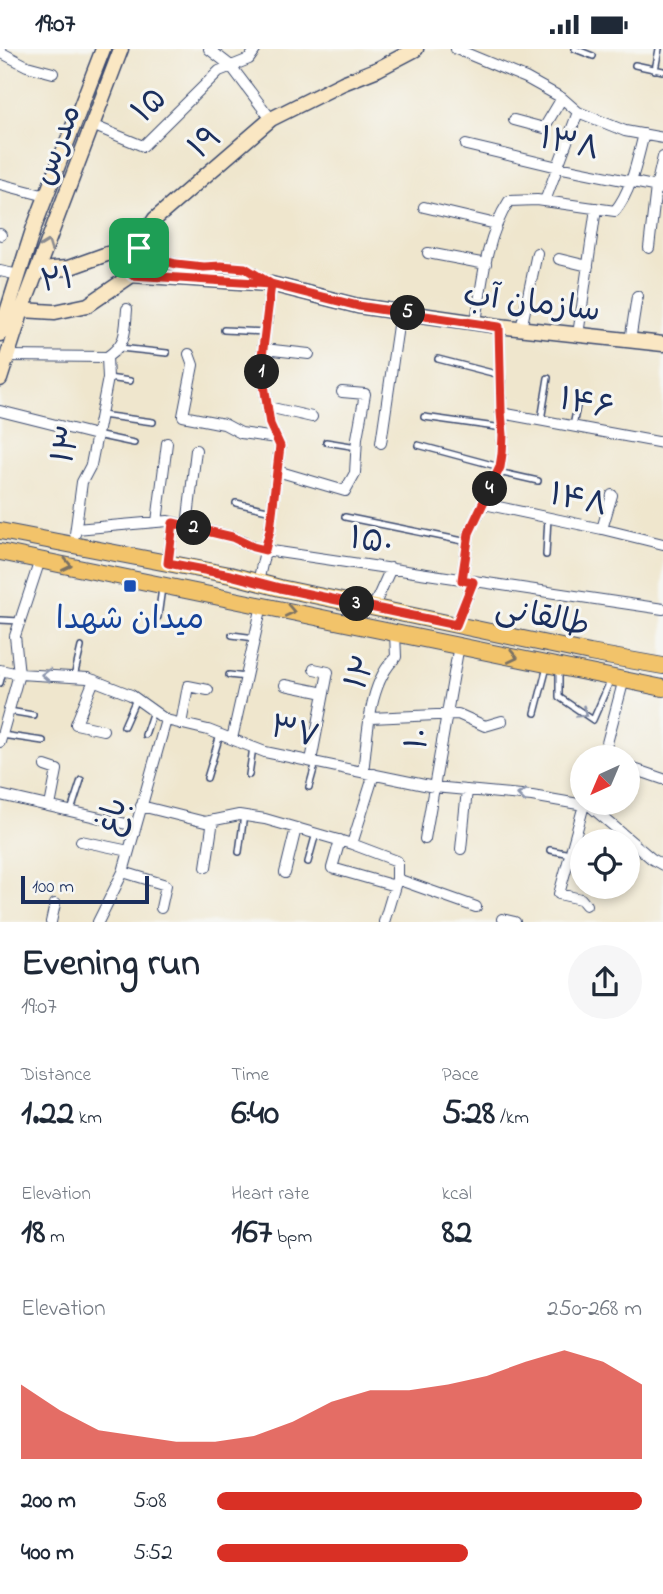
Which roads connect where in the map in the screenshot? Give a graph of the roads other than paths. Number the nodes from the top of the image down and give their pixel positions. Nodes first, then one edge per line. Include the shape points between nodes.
1 (103, 49) edge
2 (209, 49) edge
3 (256, 49) edge
4 (416, 49) edge
5 (456, 49) edge
6 (575, 49) edge
7 (659, 49) edge
8 (117, 50) edge
9 (0, 52) edge
10 (593, 56) dead end
11 (635, 65) dead end
12 (231, 66) junction
13 (655, 69) junction
14 (663, 71) edge
15 (53, 73) dead end
16 (562, 98) junction
17 (578, 112) junction
18 (271, 119) junction
19 (514, 120) dead end
20 (92, 125) junction
21 (644, 134) junction
22 (663, 138) edge
23 (466, 145) dead end
24 (663, 157) edge
25 (558, 167) junction
26 (631, 182) junction
27 (0, 184) edge
28 (659, 188) edge
29 (46, 196) junction
30 (545, 201) junction
31 (424, 207) dead end
32 (596, 208) junction
33 (496, 224) junction
34 (649, 247) dead end
35 (139, 248) junction
36 (428, 253) dead end
37 (537, 253) dead end
38 (559, 259) dead end
39 (486, 264) junction
40 (588, 266) junction
41 (37, 270) junction
42 (0, 271) edge
43 (19, 275) junction
44 (132, 275) junction
45 (271, 284) junction
46 (637, 296) dead end
47 (127, 309) dead end
48 (22, 310) junction
49 (400, 312) junction
50 (476, 323) junction
51 (499, 327) junction
52 (521, 329) junction
53 (224, 330) dead end
54 (266, 332) junction
55 (0, 334) edge
56 (579, 335) junction
57 (630, 341) junction
58 (663, 344) edge
59 (120, 348) junction
60 (264, 349) junction
61 (167, 353) dead end
62 (189, 354) dead end
63 (309, 354) dead end
64 (7, 356) junction
65 (107, 357) junction
66 (438, 359) dead end
67 (500, 376) junction
68 (108, 378) junction
69 (548, 378) dead end
70 (0, 379) edge
71 (131, 381) dead end
72 (342, 391) dead end
73 (579, 396) dead end
74 (268, 407) junction
75 (0, 411) edge
76 (501, 412) junction
77 (100, 415) junction
78 (312, 417) dead end
79 (424, 417) dead end
80 (541, 420) junction
81 (153, 422) dead end
82 (573, 426) junction
83 (503, 428) junction
84 (96, 435) junction
85 (276, 438) junction
86 (326, 442) dead end
87 (134, 443) dead end
88 (167, 443) dead end
89 (380, 443) dead end
90 (663, 443) edge
91 (418, 445) dead end
92 (357, 447) junction
93 (196, 450) dead end
94 (499, 470) junction
95 (277, 471) junction
96 (538, 481) dead end
97 (612, 495) dead end
98 (236, 503) dead end
99 (484, 504) junction
100 (272, 511) junction
101 (345, 517) dead end
102 (548, 517) junction
103 (157, 522) junction
104 (173, 523) junction
105 (187, 526) junction
106 (76, 529) junction
107 (602, 529) junction
108 (0, 531) edge
109 (468, 542) junction
110 (663, 544) edge
111 (72, 546) junction
112 (265, 550) junction
113 (0, 552) edge
114 (546, 555) dead end
115 (40, 560) junction
116 (168, 563) junction
117 (391, 568) junction
118 (468, 581) junction
119 (258, 582) junction
120 (162, 585) junction
121 (262, 605) junction
122 (373, 608) junction
123 (663, 609) edge
124 (158, 617) dead end
125 (0, 620) edge
126 (20, 621) junction
127 (456, 625) junction
128 (395, 632) junction
129 (232, 635) dead end
130 (255, 638) junction
131 (458, 645) junction
132 (81, 647) dead end
133 (554, 665) junction
134 (663, 666) edge
135 (314, 669) dead end
136 (2, 671) edge
137 (19, 674) junction
138 (229, 675) dead end
139 (74, 677) junction
140 (246, 677) junction
141 (618, 678) junction
142 (94, 680) junction
143 (0, 683) edge
144 (285, 685) dead end
145 (662, 686) edge
146 (208, 690) dead end
147 (324, 693) junction
148 (136, 699) junction
149 (9, 711) junction
150 (153, 711) junction
151 (535, 713) dead end
152 (33, 715) dead end
153 (446, 715) junction
154 (371, 718) junction
155 (166, 720) junction
156 (502, 722) dead end
157 (181, 724) junction
158 (124, 726) dead end
159 (103, 730) dead end
160 (145, 735) dead end
161 (220, 735) junction
162 (1, 738) edge
163 (232, 739) junction
164 (43, 741) dead end
165 (605, 745) edge
166 (253, 747) junction
167 (313, 762) junction
168 (44, 766) dead end
169 (640, 771) edge
170 (368, 773) junction
171 (249, 775) dead end
172 (207, 778) dead end
173 (663, 779) edge
174 (81, 780) dead end
175 (434, 786) junction
176 (309, 787) dead end
177 (467, 790) junction
178 (0, 795) edge
179 (570, 802) edge
180 (50, 806) junction
181 (141, 806) junction
182 (71, 811) junction
183 (244, 815) junction
184 (600, 815) edge
185 (212, 820) junction
186 (135, 826) junction
187 (296, 828) junction
188 (316, 834) junction
189 (425, 839) dead end
190 (340, 840) junction
191 (80, 841) dead end
192 (352, 843) junction
193 (461, 849) dead end
194 (550, 850) dead end
195 (129, 851) junction
196 (239, 852) dead end
197 (570, 854) joint
198 (308, 862) dead end
199 (663, 865) edge
200 (205, 867) dead end
201 (123, 872) junction
202 (285, 873) dead end
203 (396, 883) junction
204 (570, 896) edge
205 (582, 899) edge
206 (55, 904) dead end
207 (586, 905) dead end
208 (476, 907) dead end
209 (162, 908) dead end
210 (502, 919) dead end
211 (51, 922) edge
212 (100, 922) edge
213 (384, 922) edge
214 (515, 922) edge

1 - 29 street, مدرس
2 - 12 street
3 - 12 street via 249,59
4 - 18 street, ۱۹
5 - 16 street
6 - 10 lane
7 - 13 lane
8 - 20 street, مدرس
9 - 15 street
11 - 13 lane
12 - 18 street
12 - 20 street, ۱۵ via 219,71 143,146
13 - 14 lane
16 - 17 street
16 - 19 street via 544,128
17 - 21 street
17 - 25 street
18 - 35 street, ۱۹ via 155,219
41 -> 20 street, مدرس
21 - 22 street
21 - 26 street
23 - 25 street, ۱۳۸
24 - 28 street
25 - 26 street, ۱۳۸
25 - 30 street
26 - 28 street, ۱۳۸
26 - 32 street via 615,211
27 - 29 street
28 - 34 street
29 - 43 street, مدرس
30 - 32 street
30 - 33 street via 509,201
31 - 33 street
32 - 40 street
33 - 39 street
35 - 41 street via 68,268
35 - 44 street, ۱۹
35 - 45 street, سازمان آب via 176,264 245,268
36 - 39 street
37 - 52 street
38 - 40 street
39 - 50 street
40 - 56 street
41 - 48 street, مدرس
42 - 43 street
43 - 55 street, مدرس
44 - 45 street, سازمان آب
44 - 48 street, ۲۱ via 88,305
45 - 49 street, سازمان آب
45 - 54 street
46 - 57 street
47 - 59 street
48 - 64 street, مدرس
49 - 50 street, سازمان آب
49 - 89 street
50 - 51 street, سازمان آب
51 - 52 street, سازمان آب
51 - 67 street
52 - 56 street, سازمان آب
53 - 54 lane
54 - 60 street
56 - 57 street, سازمان آب
57 - 58 street, سازمان آب
59 - 61 lane
59 - 65 street
60 - 63 street
60 - 74 street via 261,365
62 - 85 street via 193,365 183,416
64 - 65 street
64 - 70 street, مدرس
65 - 68 street, ۱۳
66 - 67 lane
67 - 76 street
68 - 71 lane
68 - 77 street, ۱۳
69 - 80 lane
72 - 92 street via 365,394
73 - 82 lane
74 - 78 street
74 - 85 street
75 - 84 street
76 - 80 street, ۱۴۶
76 - 83 street
77 - 81 lane
77 - 84 street, ۱۳
79 - 83 lane
80 - 82 street, ۱۴۶
82 - 90 street, ۱۴۶
83 - 94 street
84 - 87 lane
84 - 106 street, ۱۳ via 91,465 82,482
85 - 95 street via 280,446
86 - 92 lane
88 - 103 street
91 - 94 lane
92 - 95 street via 355,473 345,491
93 - 105 street
94 - 96 lane
94 - 99 street
95 - 100 street
97 - 107 street
98 - 100 lane
99 - 102 street, ۱۴۸
99 - 109 street
100 - 112 street
101 - 109 lane
102 - 107 street, ۱۴۸
102 - 114 lane
103 - 104 street, ۱۵۰
103 - 106 street, ۱۵۰
104 - 105 street, ۱۵۰
104 - 116 street
105 - 112 street, ۱۵۰
106 - 111 street, ۱۳
107 - 110 street, ۱۴۸
108 - 111 main road, طالقانی
109 - 118 street
111 - 116 main road, طالقانی
112 - 117 street, ۱۵۰
112 - 119 street
113 - 115 main road, طالقانی
115 -> 120 main road, طالقانی
115 - 126 street
116 - 119 main road, طالقانی
117 - 118 street, ۱۵۰
117 - 122 street
118 - 123 street, ۱۵۰
118 - 127 street
119 - 122 main road, طالقانی
120 - 121 main road, طالقانی
120 - 124 lane
121 -> 128 main road, طالقانی
121 - 130 street
122 - 127 main road, طالقانی
125 - 126 lane
126 - 137 street via 15,636
127 - 134 main road, طالقانی
128 - 131 main road, طالقانی
128 - 154 street, ۱۲ via 396,657 374,692
129 - 130 lane
130 - 140 street
131 -> 133 main road, طالقانی
131 - 153 street, ۱۰
132 - 139 lane
133 - 141 main road, طالقانی
133 -> 141 lane via 559,697 593,720
133 - 151 lane
135 - 147 street via 328,673
136 - 137 street, ۳۷
136 - 143 lane
139 -> 137 street, ۳۷
137 - 149 street
138 - 140 lane
139 - 142 street, ۳۷
140 - 163 street
141 - 145 main road, طالقانی
141 - 165 street
142 - 148 street, ۳۷
142 - 159 street via 76,723
144 - 147 street
146 - 157 street via 188,686
147 - 167 street
148 - 150 street, ۳۷
148 - 158 lane
149 - 152 lane
149 - 162 street
150 - 155 street, ۳۷
150 - 160 lane
153 - 154 street
153 - 156 street via 457,714 485,726
153 - 175 street, ۱۰
154 - 170 street, ۱۲
155 - 157 street, ۳۷
155 - 181 street, باغ
157 - 161 street, ۳۷
161 - 163 street, ۳۷
161 - 172 lane
162 - 164 lane
163 - 166 street, ۳۷
166 - 167 street, ۳۷
166 - 171 lane
167 - 170 street, ۳۷
167 - 176 lane
168 - 180 street via 57,770
169 - 173 street
170 - 175 street, ۳۷
170 - 192 street, ۱۲
174 - 182 lane
175 - 177 street, ۳۷
175 - 189 street, ۱۰
179 -> 177 street, ۳۷
177 - 193 street
178 - 180 street
180 - 182 street
181 - 185 street
181 - 186 street, باغ
182 - 186 street
183 - 185 street
183 - 187 street
183 - 196 lane
184 - 199 street
185 - 200 street
186 - 195 street, باغ
187 - 188 street
187 - 202 street
188 - 190 street
188 - 198 lane
190 - 192 street
190 - 203 street via 332,868
191 - 195 street
192 - 203 street via 397,861
194 - 197 lane
195 - 201 street, باغ
197 - 204 street via 559,894
201 - 209 street via 166,885
201 - 212 street, باغ
203 - 208 street
203 - 213 street
205 - 207 street
206 - 211 street
210 - 214 street

